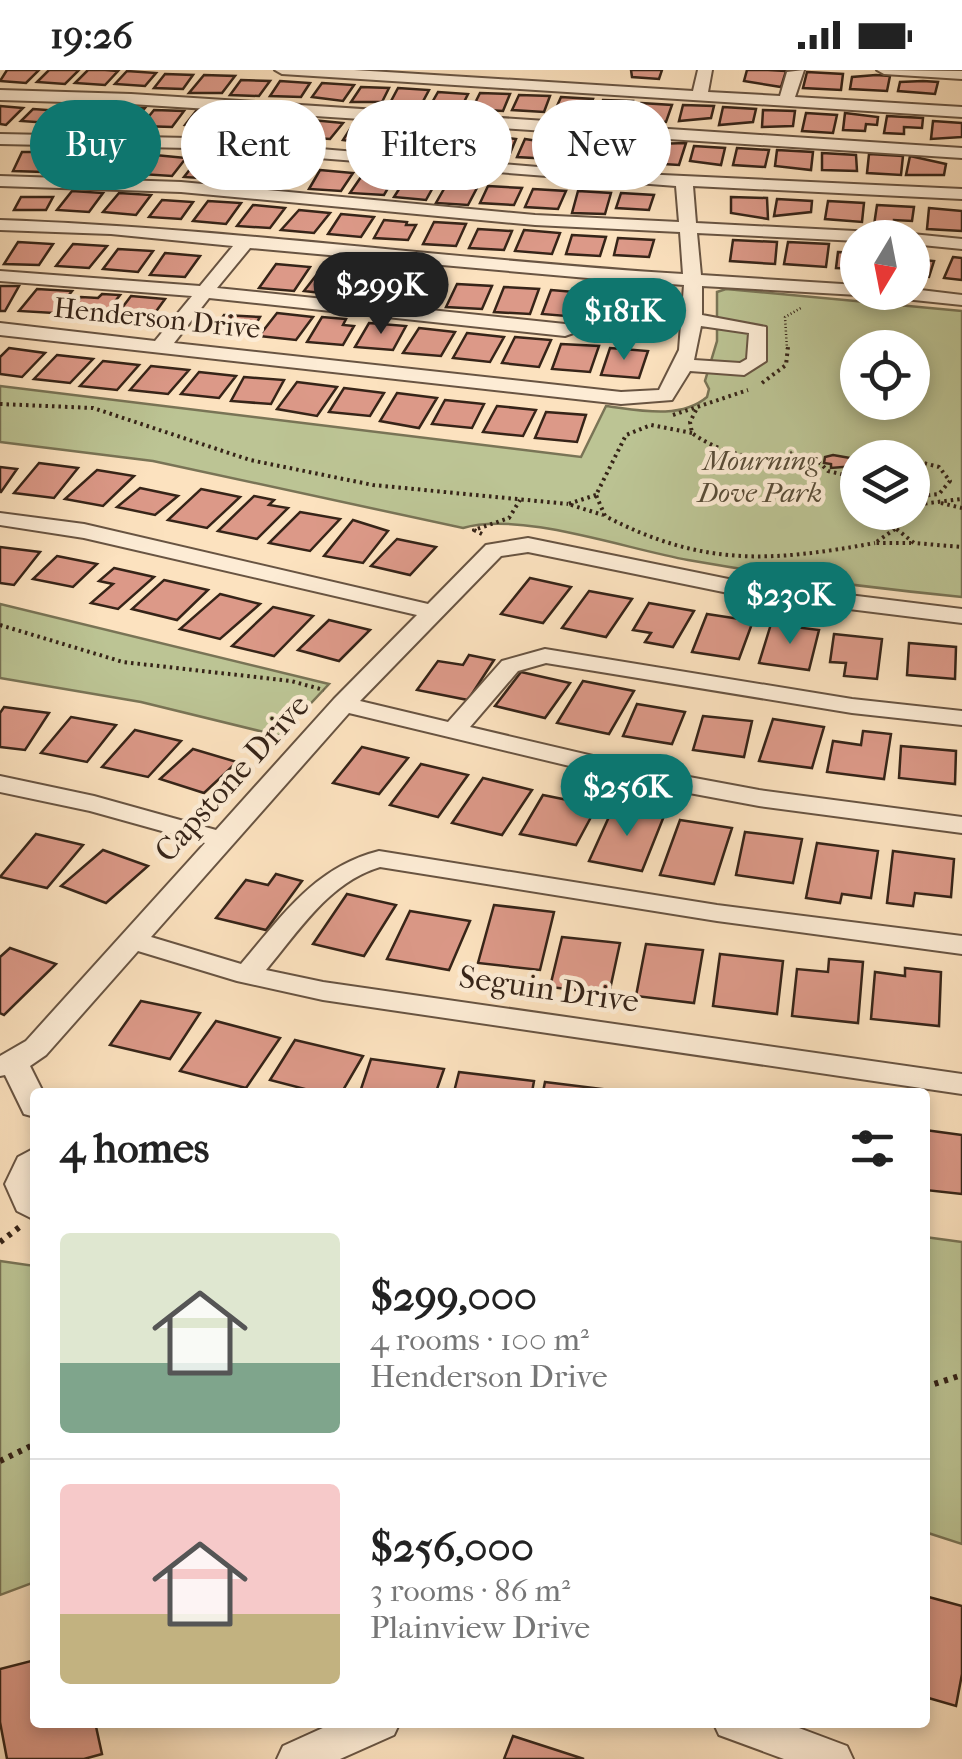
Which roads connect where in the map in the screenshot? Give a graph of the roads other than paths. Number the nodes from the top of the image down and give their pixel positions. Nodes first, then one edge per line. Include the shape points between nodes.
1 (282, 70) edge
2 (620, 70) edge
3 (705, 70) edge
4 (797, 70) edge
5 (884, 70) edge
6 (962, 75) edge
7 (614, 90) junction
8 (700, 94) junction
9 (0, 96) edge
10 (787, 100) junction
11 (962, 112) edge
12 (346, 132) edge
13 (0, 139) edge
14 (346, 139) edge
15 (512, 141) edge
16 (962, 152) edge
17 (512, 156) edge
18 (0, 180) edge
19 (684, 180) junction
20 (962, 194) edge
21 (0, 225) edge
22 (686, 227) junction
23 (840, 235) edge
24 (930, 241) edge
25 (244, 244) junction
26 (962, 244) edge
27 (608, 275) junction
28 (0, 276) edge
29 (694, 279) junction
30 (840, 289) edge
31 (207, 293) junction
32 (930, 297) edge
33 (962, 300) edge
34 (690, 319) junction
35 (0, 329) edge
36 (160, 346) junction
37 (685, 366) junction
38 (0, 519) edge
39 (434, 612) junction
40 (962, 616) edge
41 (336, 698) junction
42 (962, 718) edge
43 (452, 733) junction
44 (0, 784) edge
45 (962, 825) edge
46 (221, 839) junction
47 (130, 940) junction
48 (962, 945) edge
49 (247, 975) junction
50 (7, 1064) edge
51 (962, 1084) edge
52 (30, 1099) edge
53 (30, 1166) edge
54 (30, 1203) edge
55 (367, 1728) edge
56 (749, 1728) edge
57 (297, 1759) edge
58 (833, 1759) edge

1 - 7 street
2 - 7 street
3 - 8 street
4 - 10 street
5 - 6 street
7 - 8 street
8 - 10 street
9 - 12 street via 131,99
10 - 11 street
13 - 14 street
15 - 16 street
17 - 19 street
18 - 22 street via 140,184 490,217
19 - 20 street
19 - 22 street
21 - 25 street via 112,228
22 - 23 street
22 - 29 street
24 - 26 street
25 - 27 street
25 - 31 street
27 - 29 street
27 - 31 street via 596,318 565,330
28 - 31 street
29 - 30 street
29 - 34 street
31 - 36 street
32 - 33 street
34 - 37 street
34 - 37 street via 755,328 756,362 732,369
35 - 36 street, Henderson Drive
36 - 37 street, Henderson Drive via 666,406
38 - 39 street via 84,531
39 - 40 street, Capstone Drive via 488,552 528,546 774,593
39 - 41 street, Capstone Drive
41 - 43 street
41 - 46 street, Capstone Drive
42 - 43 street via 545,656 510,666
43 - 45 street via 759,798
44 - 46 street
46 - 47 street, Capstone Drive
47 - 49 street, Seguin Drive
47 - 50 street, Capstone Drive via 36,1048
48 - 49 street via 379,858 332,879
49 - 51 street, Seguin Drive
50 - 52 street
53 - 54 street via 20,1180
55 - 57 street
56 - 58 street

